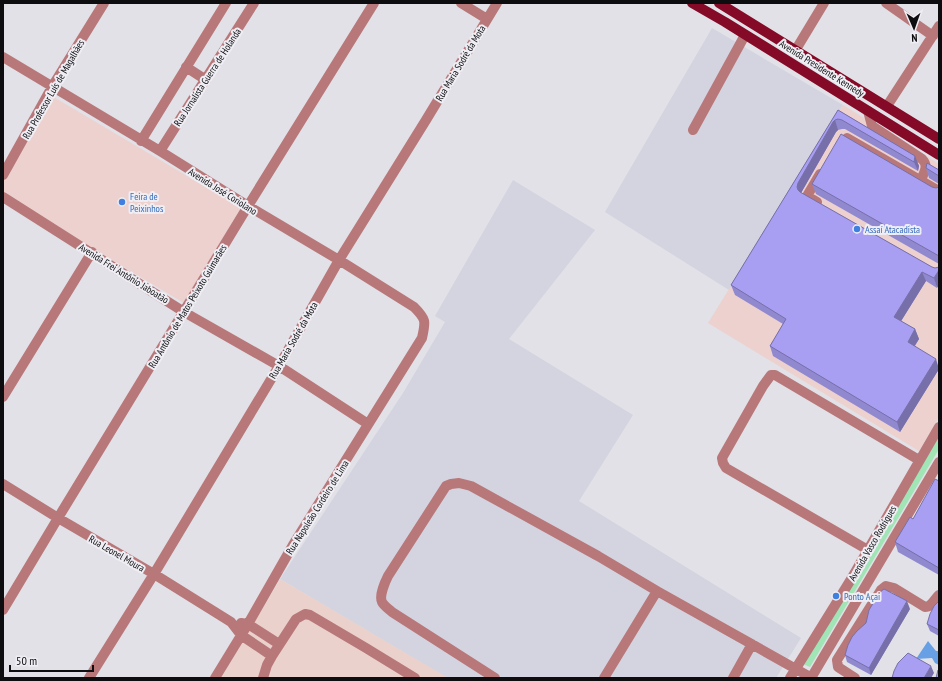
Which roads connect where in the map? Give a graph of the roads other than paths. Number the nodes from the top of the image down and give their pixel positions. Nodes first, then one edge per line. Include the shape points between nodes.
1 (104, 3) edge
2 (226, 3) edge
3 (374, 3) edge
4 (461, 3) edge
5 (497, 3) edge
6 (692, 3) edge
7 (824, 3) edge
8 (886, 3) edge
9 (250, 4) edge
10 (721, 4) edge
11 (487, 19) junction
12 (939, 26) edge
13 (745, 35) junction
14 (933, 36) junction
15 (795, 51) junction
16 (3, 57) edge
17 (186, 67) junction
18 (206, 80) junction
19 (52, 86) junction
20 (886, 106) junction
21 (868, 111) junction
22 (692, 130) dead end
23 (939, 139) edge
24 (141, 141) junction
25 (838, 142) edge
26 (160, 151) junction
27 (939, 155) edge
28 (826, 162) edge
29 (3, 175) edge
30 (921, 180) junction
31 (939, 191) edge
32 (3, 197) edge
33 (248, 206) junction
34 (826, 207) edge
35 (92, 252) junction
36 (339, 260) junction
37 (184, 312) junction
38 (422, 338) joint
39 (279, 366) junction
40 (3, 396) edge
41 (368, 424) junction
42 (939, 426) edge
43 (919, 460) junction
44 (939, 462) edge
45 (3, 484) edge
46 (58, 518) junction
47 (868, 550) junction
48 (154, 574) junction
49 (657, 591) junction
50 (939, 595) edge
51 (853, 607) junction
52 (869, 609) junction
53 (3, 610) edge
54 (231, 622) junction
55 (248, 624) junction
56 (843, 624) junction
57 (241, 635) junction
58 (851, 637) junction
59 (279, 644) junction
60 (752, 644) junction
61 (272, 656) junction
62 (795, 668) junction
63 (89, 678) edge
64 (215, 678) edge
65 (263, 678) edge
66 (415, 678) edge
67 (495, 678) edge
68 (604, 678) edge
69 (733, 678) edge
70 (790, 678) edge
71 (811, 678) edge
72 (855, 678) edge

1 - 19 street, Rua Professor Luís de Magalhães
2 - 17 street
3 - 33 street, Rua Antônio de Matos Peixoto Guimarães
4 - 11 street
5 - 11 street, Rua Maria Sodré da Mota
6 - 13 main road, Avenida Presidente Kennedy
7 - 15 street
8 - 14 street
9 - 18 street, Rua Jornalista Guerra de Holanda
10 - 15 main road, Avenida Presidente Kennedy
11 - 36 street, Rua Maria Sodré da Mota
12 - 14 street
13 - 21 main road, Avenida Presidente Kennedy
13 - 22 street
14 - 20 street
15 - 20 main road, Avenida Presidente Kennedy
16 - 19 street, Avenida José Coriolano
17 - 18 street
17 - 24 street
18 - 26 street, Rua Jornalista Guerra de Holanda
19 - 24 street, Avenida José Coriolano
19 - 29 street, Rua Professor Luís de Magalhães
20 - 23 main road, Avenida Presidente Kennedy
21 - 27 main road, Avenida Presidente Kennedy
21 - 30 street via 872,126 926,162 927,166
24 - 26 street, Avenida José Coriolano
25 - 30 street via 842,135
26 - 33 street, Avenida José Coriolano
28 - 34 street via 807,196
30 - 31 street
32 - 35 street, Avenida Frei Antônio Jaboatão
33 - 36 street, Avenida José Coriolano
33 - 37 street, Rua Antônio de Matos Peixoto Guimarães
35 - 37 street, Avenida Frei Antônio Jaboatão
35 - 40 street
36 - 38 street, Avenida José Coriolano via 414,306 425,319
36 - 39 street, Rua Maria Sodré da Mota
37 - 39 street, Avenida Frei Antônio Jaboatão
37 - 46 street, Rua Antônio de Matos Peixoto Guimarães
38 - 41 street, Rua Napoleão Cordeiro de Lima
39 - 41 street, Avenida Frei Antônio Jaboatão
39 - 48 street, Rua Maria Sodré da Mota
41 - 55 street, Rua Napoleão Cordeiro de Lima via 293,545
42 - 43 street, Avenida Vasco Rodrigues
43 - 47 street, Avenida Vasco Rodrigues
43 - 47 street via 775,375 771,375 763,386 722,458 726,468
44 - 51 street, Avenida Vasco Rodrigues
45 - 46 street, Rua Leonel Moura
46 - 48 street, Rua Leonel Moura
46 - 53 street, Rua Antônio de Matos Peixoto Guimarães
47 - 62 street, Avenida Vasco Rodrigues
48 - 54 street, Rua Leonel Moura
48 - 63 street, Rua Maria Sodré da Mota
49 - 60 street
49 - 67 street via 471,486 459,483 446,486 388,576 381,598 382,603
49 - 68 street
50 - 52 street via 925,607 894,588 886,586 880,590
51 - 52 street
51 - 56 street, Avenida Vasco Rodrigues
52 - 58 street
54 - 55 street, Rua Leonel Moura
54 - 57 street, Rua Leonel Moura
55 - 57 street, Rua Napoleão Cordeiro de Lima
55 - 59 street
56 - 58 street
56 - 71 street, Avenida Vasco Rodrigues
57 - 61 street, Rua Leonel Moura
57 - 64 street, Rua Napoleão Cordeiro de Lima
58 - 72 street via 837,663 838,667
59 - 61 street
59 - 66 street via 296,619 306,614 310,615
60 - 62 street
60 - 69 street
61 - 65 street
62 - 70 street, Avenida Vasco Rodrigues
62 - 71 street

